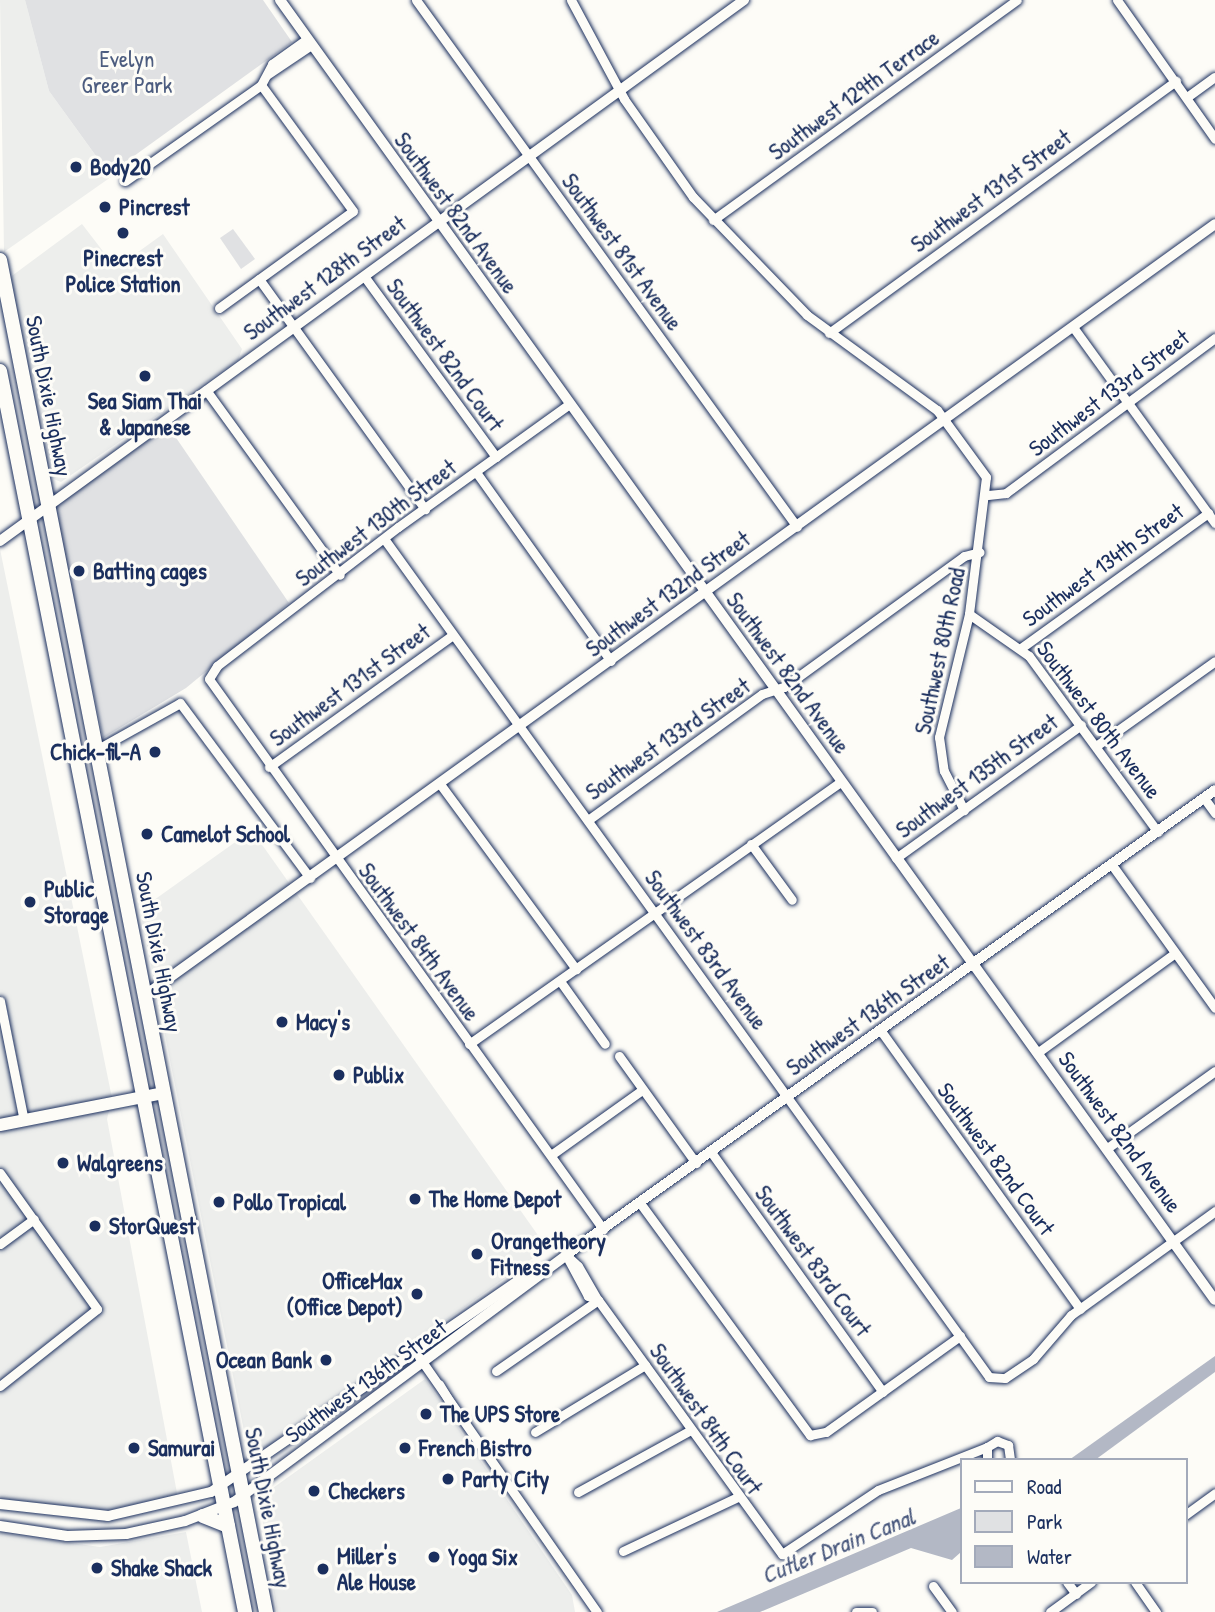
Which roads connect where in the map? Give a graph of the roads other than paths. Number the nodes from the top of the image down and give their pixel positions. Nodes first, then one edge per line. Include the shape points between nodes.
1 (280, 0) edge
2 (416, 0) edge
3 (571, 0) edge
4 (744, 0) edge
5 (1017, 0) edge
6 (1133, 0) edge
7 (1120, 4) edge
8 (309, 42) junction
9 (1215, 77) edge
10 (1176, 81) junction
11 (261, 85) junction
12 (619, 91) junction
13 (1187, 97) junction
14 (1215, 139) edge
15 (529, 157) junction
16 (125, 181) dead end
17 (713, 220) junction
18 (436, 223) junction
19 (1215, 224) edge
20 (0, 260) edge
21 (364, 276) junction
22 (259, 279) junction
23 (219, 308) dead end
24 (293, 327) junction
25 (1073, 327) junction
26 (829, 333) junction
27 (1215, 338) edge
28 (15, 340) junction
29 (0, 342) edge
30 (0, 371) edge
31 (206, 390) junction
32 (1128, 403) junction
33 (568, 405) junction
34 (945, 419) junction
35 (496, 457) junction
36 (476, 472) junction
37 (988, 495) junction
38 (48, 505) junction
39 (425, 509) junction
40 (1208, 513) junction
41 (29, 520) junction
42 (1215, 523) edge
43 (797, 527) junction
44 (385, 540) junction
45 (0, 541) edge
46 (980, 552) junction
47 (340, 575) junction
48 (705, 594) junction
49 (969, 614) junction
50 (453, 635) junction
51 (1021, 648) junction
52 (611, 661) junction
53 (1215, 661) edge
54 (209, 675) joint
55 (774, 690) junction
56 (1081, 725) junction
57 (520, 727) junction
58 (1096, 746) junction
59 (96, 750) junction
60 (75, 754) junction
61 (269, 767) junction
62 (841, 782) junction
63 (440, 784) junction
64 (1215, 790) edge
65 (1204, 798) junction
66 (964, 810) junction
67 (1215, 813) edge
68 (588, 820) junction
69 (1158, 832) junction
70 (751, 844) junction
71 (896, 858) junction
72 (336, 860) junction
73 (1112, 865) junction
74 (310, 878) junction
75 (792, 900) dead end
76 (654, 911) junction
77 (1175, 953) junction
78 (974, 966) junction
79 (576, 970) junction
80 (560, 981) junction
81 (144, 996) junction
82 (124, 999) junction
83 (0, 1001) edge
84 (1215, 1008) edge
85 (881, 1031) junction
86 (469, 1044) junction
87 (605, 1044) dead end
88 (1037, 1053) junction
89 (619, 1056) dead end
90 (1215, 1071) edge
91 (642, 1090) junction
92 (163, 1093) junction
93 (144, 1097) junction
94 (789, 1097) junction
95 (24, 1121) junction
96 (0, 1125) edge
97 (1106, 1149) junction
98 (711, 1152) junction
99 (551, 1155) junction
100 (696, 1163) junction
101 (0, 1173) edge
102 (640, 1203) junction
103 (1215, 1211) edge
104 (34, 1219) junction
105 (603, 1228) junction
106 (1173, 1242) junction
107 (0, 1244) edge
108 (566, 1255) junction
109 (543, 1272) junction
110 (202, 1289) junction
111 (181, 1293) junction
112 (598, 1300) junction
113 (1215, 1300) edge
114 (1080, 1308) junction
115 (960, 1336) junction
116 (416, 1355) junction
117 (426, 1363) junction
118 (645, 1365) junction
119 (496, 1371) dead end
120 (0, 1386) edge
121 (883, 1392) junction
122 (691, 1430) junction
123 (535, 1432) dead end
124 (987, 1447) junction
125 (986, 1458) edge
126 (1009, 1458) edge
127 (239, 1477) junction
128 (220, 1488) junction
129 (578, 1492) dead end
130 (1215, 1493) edge
131 (243, 1496) junction
132 (738, 1497) junction
133 (0, 1504) edge
134 (224, 1508) junction
135 (1187, 1513) edge
136 (203, 1516) junction
137 (0, 1526) edge
138 (228, 1526) junction
139 (623, 1551) dead end
140 (1068, 1584) edge
141 (1088, 1584) edge
142 (1136, 1584) edge
143 (933, 1586) dead end
144 (1076, 1594) junction
145 (245, 1612) edge
146 (265, 1612) edge
147 (597, 1612) edge
148 (952, 1612) edge
149 (1051, 1612) edge
150 (1156, 1612) edge

1 - 8 street, Southwest 82nd Avenue
2 - 15 street, Southwest 81st Avenue
3 - 12 street
4 - 12 street, Southwest 128th Street
5 - 17 street, Southwest 129th Terrace
6 - 7 street
7 - 10 street
8 - 11 street via 272,64
8 - 18 street, Southwest 82nd Avenue
9 - 13 street
10 - 13 street
10 - 26 street, Southwest 131st Street
11 - 16 street
11 - 22 street via 353,211
12 - 15 street, Southwest 128th Street
12 - 17 street
13 - 14 street
15 - 18 street, Southwest 128th Street
15 - 43 street, Southwest 81st Avenue
17 - 26 street
18 - 21 street, Southwest 128th Street
18 - 33 street, Southwest 82nd Avenue
19 - 25 street, Southwest 132nd Street
20 - 28 highway, South Dixie Highway
21 - 24 street, Southwest 128th Street
21 - 35 street, Southwest 82nd Court
22 - 23 street
22 - 24 street
24 - 31 street, Southwest 128th Street
24 - 39 street
25 - 32 street
25 - 34 street, Southwest 132nd Street
26 - 34 street
27 - 32 street, Southwest 133rd Street
28 - 29 highway
28 - 38 highway, South Dixie Highway
30 - 41 highway, South Dixie Highway
31 - 38 street, Southwest 128th Street
31 - 47 street
32 - 37 street, Southwest 133rd Street via 1006,493
32 - 40 street
33 - 35 street, Southwest 130th Street
33 - 48 street, Southwest 82nd Avenue
34 - 37 street via 983,471
34 - 43 street, Southwest 132nd Street
35 - 36 street, Southwest 130th Street
36 - 39 street, Southwest 130th Street
36 - 52 street
37 - 46 street, Southwest 80th Road
38 - 41 street, Southwest 128th Street
38 - 59 highway, South Dixie Highway
39 - 44 street, Southwest 130th Street
40 - 42 street
40 - 51 street, Southwest 134th Street
41 - 45 street, Southwest 128th Street
41 - 60 highway, South Dixie Highway
43 - 48 street, Southwest 132nd Street
44 - 47 street, Southwest 130th Street
44 - 50 street, Southwest 83rd Avenue
46 - 49 street, Southwest 80th Road
46 - 55 street, Southwest 133rd Street
47 - 54 street, Southwest 130th Street
48 - 52 street, Southwest 132nd Street
48 - 55 street, Southwest 82nd Avenue
49 - 51 street, Southwest 80th Avenue
49 - 66 street, Southwest 80th Road via 939,737 944,771
50 - 57 street, Southwest 83rd Avenue
50 - 61 street, Southwest 131st Street
51 - 56 street, Southwest 80th Avenue
52 - 57 street, Southwest 132nd Street
53 - 58 street
54 - 61 street, Southwest 84th Avenue
55 - 62 street, Southwest 82nd Avenue
55 - 68 street, Southwest 133rd Street
56 - 58 street, Southwest 80th Avenue
56 - 66 street, Southwest 135th Street
57 - 63 street, Southwest 132nd Street
57 - 68 street, Southwest 83rd Avenue
58 - 69 street, Southwest 80th Avenue
59 - 60 highway
59 - 74 street via 178,702
59 - 81 highway, South Dixie Highway
60 - 82 highway, South Dixie Highway
61 - 72 street, Southwest 84th Avenue
62 - 70 street
62 - 71 street, Southwest 82nd Avenue
63 - 72 street, Southwest 132nd Street
63 - 79 street
64 - 65 street, Southwest 136th Street
65 - 67 street
65 - 69 street, Southwest 136th Street
66 - 71 street, Southwest 135th Street
68 - 76 street, Southwest 83rd Avenue
69 - 73 street, Southwest 136th Street
70 - 75 street
70 - 76 street
71 - 78 street, Southwest 82nd Avenue
72 - 74 street, Southwest 132nd Street
72 - 86 street, Southwest 84th Avenue
73 - 77 street
73 - 78 street, Southwest 136th Street
74 - 81 street, Southwest 132nd Street
76 - 79 street
76 - 94 street, Southwest 83rd Avenue
77 - 84 street
77 - 88 street
78 - 85 street, Southwest 136th Street
78 - 88 street, Southwest 82nd Avenue
79 - 80 street
80 - 86 street
80 - 87 street
81 - 82 highway
81 - 92 highway, South Dixie Highway
82 - 93 highway, South Dixie Highway
83 - 95 street
85 - 94 street, Southwest 136th Street
85 - 114 street, Southwest 82nd Court
86 - 99 street, Southwest 84th Avenue
88 - 97 street, Southwest 82nd Avenue
89 - 91 street
90 - 97 street
91 - 99 street
91 - 100 street
92 - 93 main road
92 - 110 highway, South Dixie Highway
93 - 95 main road
93 - 111 highway, South Dixie Highway
94 - 98 street, Southwest 136th Street
94 - 115 street, Southwest 83rd Avenue
95 - 96 main road
97 - 106 street, Southwest 82nd Avenue
98 - 100 street, Southwest 136th Street
98 - 121 street, Southwest 83rd Court
99 - 105 street, Southwest 84th Avenue
100 - 102 street, Southwest 136th Street
101 - 104 street
102 - 105 street, Southwest 136th Street
102 - 121 street via 810,1435 826,1432
103 - 106 street
104 - 107 street
104 - 120 street via 96,1312
105 - 108 street, Southwest 136th Street
106 - 113 street, Southwest 82nd Avenue
106 - 114 street
108 - 109 street, Southwest 136th Street
108 - 112 street, Southwest 84th Court via 588,1296
109 - 116 street, Southwest 136th Street via 531,1272
109 - 117 street, Southwest 136th Street
110 - 111 street
110 - 127 highway, South Dixie Highway
111 - 128 highway, South Dixie Highway
112 - 118 street, Southwest 84th Court
112 - 119 street
114 - 115 street, Southwest 83rd Avenue via 1040,1353 996,1380
115 - 121 street
116 - 117 street
116 - 127 street, Southwest 136th Street
117 - 131 street, Southwest 136th Street
117 - 147 street
118 - 122 street, Southwest 84th Court
118 - 123 street
122 - 129 street
122 - 132 street, Southwest 84th Court
124 - 125 street
124 - 126 street via 1005,1442
124 - 132 street, Southwest 84th Court via 878,1490 785,1554 774,1549
127 - 128 street, Southwest 136th Street
127 - 131 highway, South Dixie Highway
128 - 133 street, Southwest 136th Street via 161,1508 108,1516
128 - 134 highway, South Dixie Highway
130 - 135 street
131 - 134 street, Southwest 136th Street
131 - 146 highway, South Dixie Highway
132 - 139 street
134 - 136 street, Southwest 136th Street
134 - 138 highway, South Dixie Highway
136 - 137 street, Southwest 136th Street via 110,1535
136 - 138 highway
138 - 145 highway, South Dixie Highway
140 - 144 street
141 - 144 street
142 - 150 street
143 - 148 street
144 - 149 street

